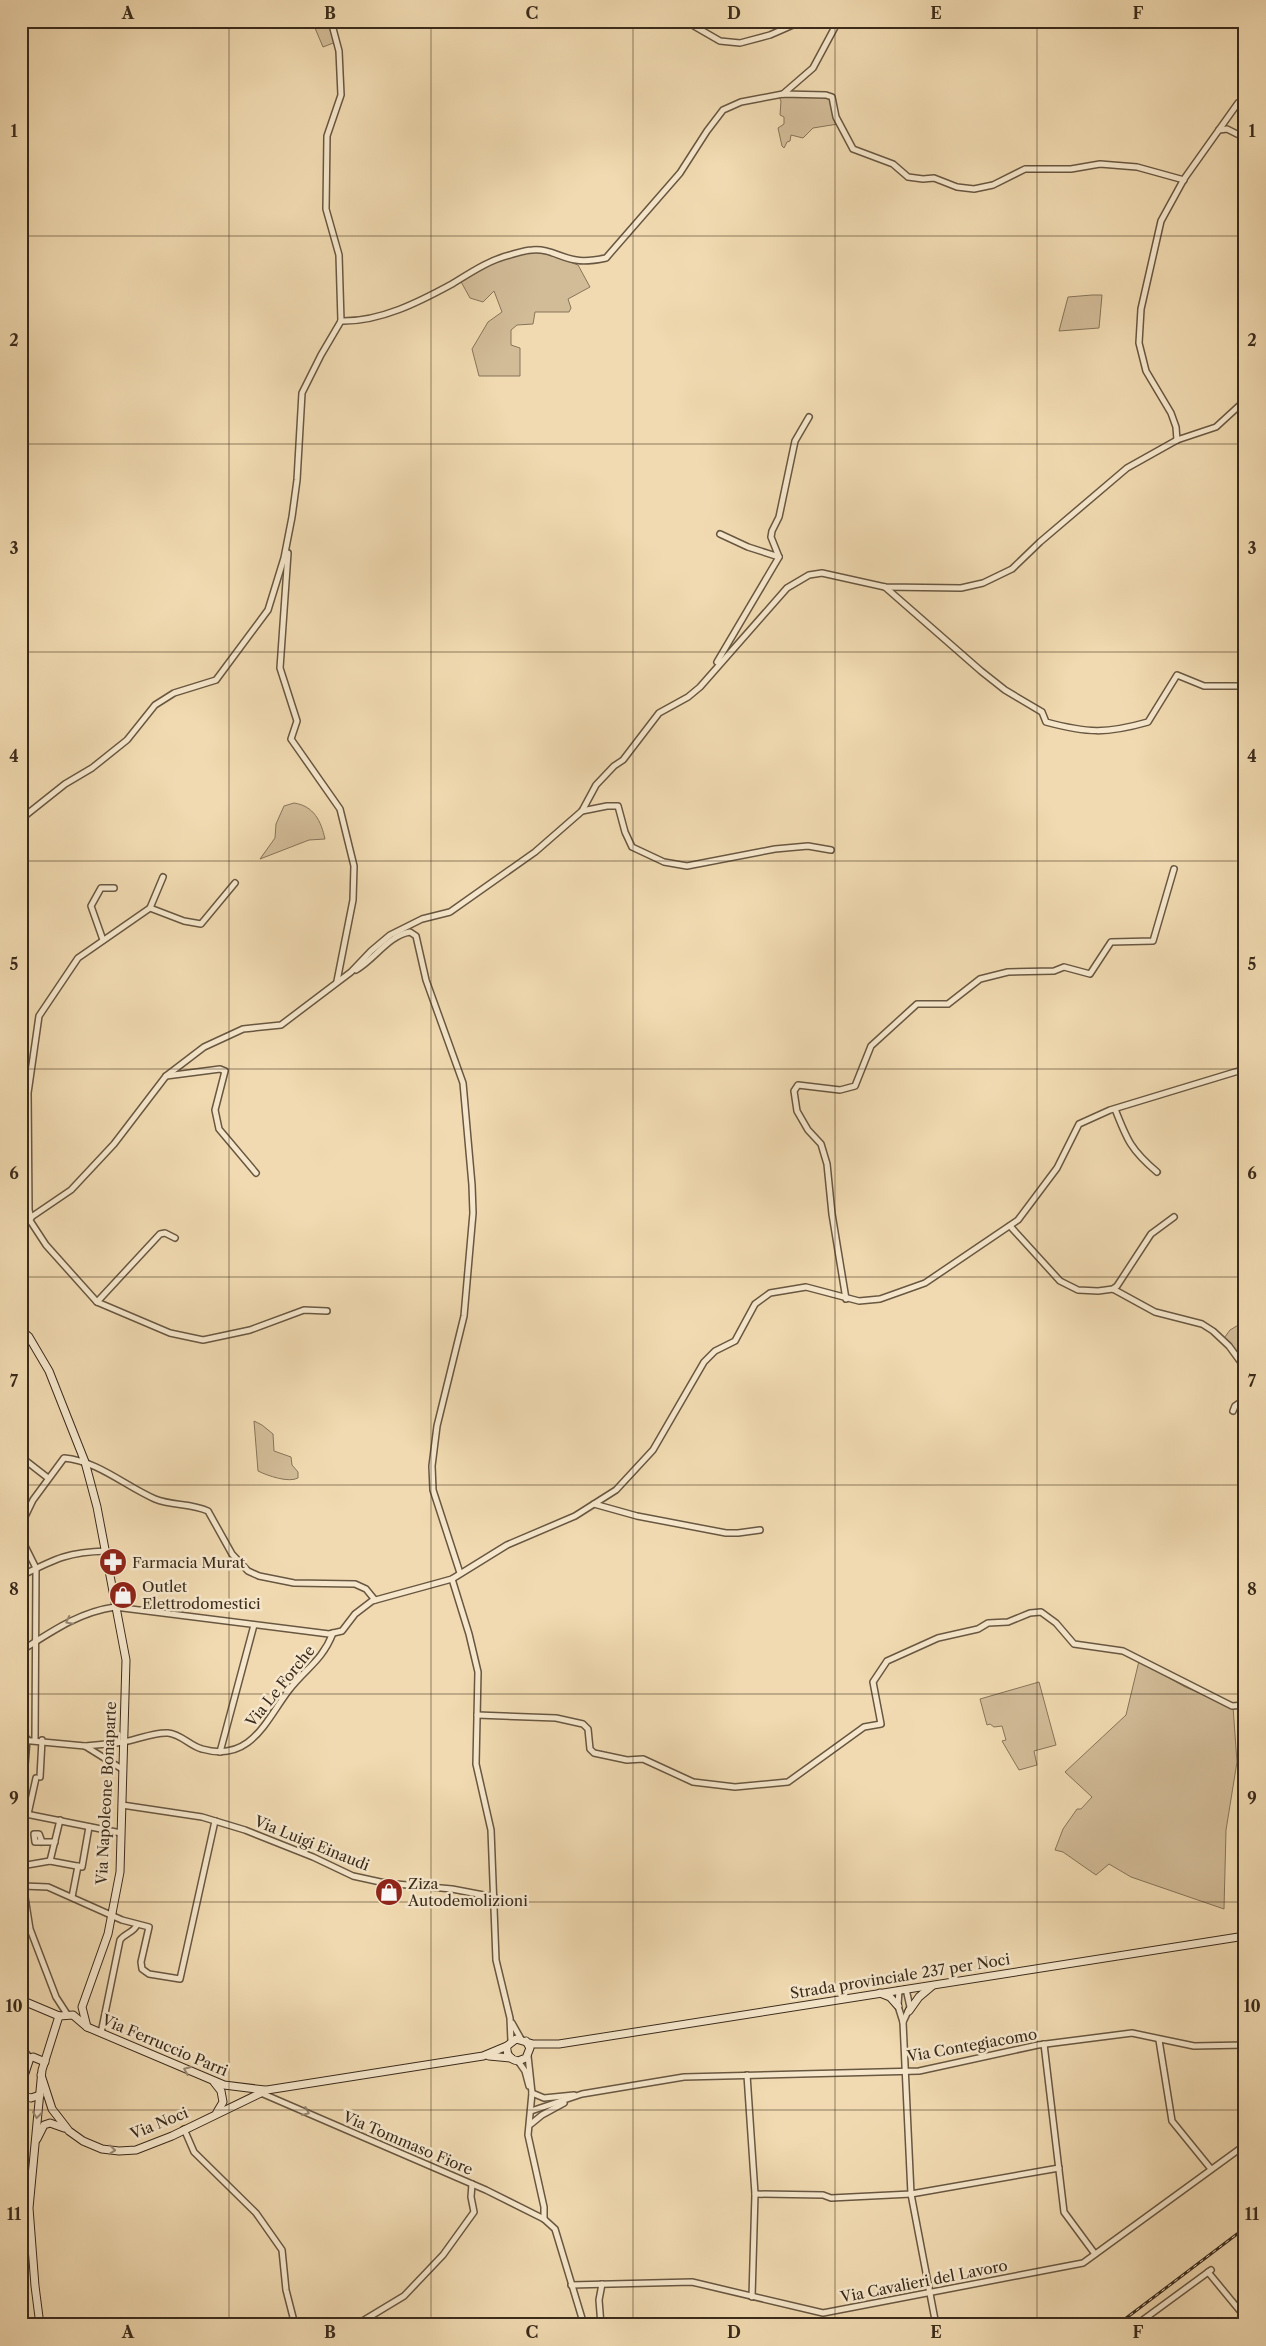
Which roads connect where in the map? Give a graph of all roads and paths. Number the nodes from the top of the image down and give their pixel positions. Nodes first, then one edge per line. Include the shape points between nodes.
1 (331, 21) edge
2 (690, 21) edge
3 (802, 21) edge
4 (841, 21) edge
5 (783, 94) junction
6 (1238, 103) dead end
7 (1219, 130) junction
8 (1245, 138) edge
9 (1184, 180) junction
10 (341, 321) junction
11 (1245, 404) edge
12 (809, 417) dead end
13 (1177, 440) junction
14 (290, 527) junction
15 (720, 534) dead end
16 (779, 556) junction
17 (885, 587) junction
18 (710, 676) junction
19 (1245, 686) edge
20 (582, 811) junction
21 (21, 819) edge
22 (831, 850) dead end
23 (1174, 869) dead end
24 (162, 877) dead end
25 (235, 882) dead end
26 (114, 888) dead end
27 (150, 908) junction
28 (103, 940) junction
29 (351, 972) junction
30 (337, 981) junction
31 (1245, 1069) edge
32 (166, 1076) junction
33 (1115, 1109) junction
34 (1157, 1172) dead end
35 (256, 1173) dead end
36 (1174, 1217) dead end
37 (31, 1218) junction
38 (21, 1224) edge
39 (1010, 1226) junction
40 (175, 1238) dead end
41 (1113, 1289) junction
42 (846, 1299) junction
43 (97, 1302) junction
44 (327, 1311) dead end
45 (21, 1330) edge
46 (1245, 1368) edge
47 (1245, 1399) edge
48 (1233, 1411) dead end
49 (21, 1457) edge
50 (85, 1462) junction
51 (48, 1478) junction
52 (594, 1504) junction
53 (21, 1525) edge
54 (760, 1530) dead end
55 (22, 1540) edge
56 (106, 1551) junction
57 (36, 1568) junction
58 (460, 1573) junction
59 (21, 1576) edge
60 (452, 1579) junction
61 (375, 1600) junction
62 (115, 1607) junction
63 (254, 1625) junction
64 (333, 1633) junction
65 (36, 1641) junction
66 (21, 1651) edge
67 (1245, 1705) edge
68 (477, 1715) junction
69 (24, 1740) edge
70 (35, 1740) junction
71 (42, 1740) junction
72 (122, 1742) junction
73 (85, 1746) junction
74 (220, 1752) junction
75 (122, 1769) junction
76 (24, 1778) dead end
77 (122, 1804) junction
78 (21, 1813) edge
79 (28, 1814) junction
80 (60, 1820) junction
81 (215, 1821) junction
82 (89, 1827) junction
83 (121, 1833) junction
84 (42, 1842) dead end
85 (55, 1842) junction
86 (50, 1861) junction
87 (21, 1866) edge
88 (80, 1867) junction
89 (21, 1872) edge
90 (22, 1885) edge
91 (494, 1897) junction
92 (72, 1898) junction
93 (112, 1915) junction
94 (137, 1925) junction
95 (1245, 1936) edge
96 (933, 1985) junction
97 (902, 1989) junction
98 (880, 1993) junction
99 (56, 1997) junction
100 (21, 2000) edge
101 (898, 2006) junction
102 (82, 2007) junction
103 (908, 2011) junction
104 (69, 2014) junction
105 (59, 2016) junction
106 (510, 2018) junction
107 (903, 2022) junction
108 (87, 2027) junction
109 (101, 2033) junction
110 (523, 2040) junction
111 (1159, 2040) junction
112 (509, 2043) junction
113 (559, 2044) junction
114 (1044, 2044) junction
115 (1245, 2045) edge
116 (21, 2047) edge
117 (528, 2055) junction
118 (483, 2056) junction
119 (30, 2058) junction
120 (510, 2058) junction
121 (518, 2061) junction
122 (44, 2062) junction
123 (904, 2070) junction
124 (42, 2075) junction
125 (22, 2076) edge
126 (747, 2076) junction
127 (212, 2080) junction
128 (264, 2092) junction
129 (532, 2094) junction
130 (582, 2094) junction
131 (40, 2095) junction
132 (22, 2098) edge
133 (531, 2111) junction
134 (217, 2113) junction
135 (531, 2124) junction
136 (184, 2129) junction
137 (69, 2131) junction
138 (1245, 2144) edge
139 (34, 2146) junction
140 (1059, 2168) junction
141 (1211, 2170) junction
142 (472, 2184) junction
143 (755, 2194) junction
144 (911, 2194) junction
145 (544, 2218) junction
146 (1095, 2254) junction
147 (602, 2284) junction
148 (571, 2285) junction
149 (930, 2291) junction
150 (752, 2297) junction
151 (1245, 2317) edge
152 (40, 2325) edge
153 (294, 2325) edge
154 (356, 2325) edge
155 (584, 2325) edge
156 (601, 2325) edge
157 (936, 2325) edge
158 (1136, 2325) edge

1 - 10 street via 339,51 341,95 327,136 326,209 339,255
2 - 3 street via 720,41 740,43
4 - 5 street via 813,68
5 - 9 street via 826,94 832,97 836,117 853,149 892,164 908,177 934,178 957,187 974,189 993,185 1025,169 1071,169 1111,164 1137,167
5 - 10 street via 741,102 723,110 680,172 606,258 574,260 553,252 532,250 484,265 420,300 370,319
6 - 7 street
7 - 8 street via 1227,128
7 - 9 street
9 - 13 street via 1161,221 1139,331 1146,371 1171,413
10 - 14 street via 302,393 297,480
11 - 13 street via 1216,427
12 - 16 street via 795,441 779,517 772,531 771,537
13 - 17 street via 1127,468 1012,569 983,583 961,588
14 - 21 street via 268,610 216,680 174,693 155,705 127,740
14 - 30 street via 280,668 297,721 291,739 340,808 354,866 353,900
15 - 16 street
16 - 18 street
17 - 18 street via 822,573 798,580 787,588
17 - 19 street via 1005,690 1042,712 1046,722 1078,731 1118,730 1148,722 1177,675 1204,686
18 - 20 street via 688,697 659,713 624,760 596,786
20 - 22 street via 618,806 632,847 664,862 687,866 808,846
20 - 29 street via 535,852 450,912 422,919 390,935
23 - 42 street via 1153,941 1111,942 1090,974 1064,967 1054,971 1008,972 980,980 948,1004 917,1004 871,1046 855,1086 840,1090 798,1085 794,1091 797,1112 821,1144 827,1164
24 - 27 street
25 - 27 street via 201,924
26 - 28 street via 101,888 91,906
27 - 28 street
28 - 37 street via 78,958 39,1016 28,1093
29 - 30 street
29 - 58 street via 397,937 413,933 426,980 463,1083 472,1185 469,1261 463,1324 437,1426 432,1466 433,1490
30 - 32 street via 281,1025 243,1029 204,1047
31 - 33 street
32 - 35 street via 225,1071 215,1110 219,1129
32 - 37 street via 114,1144 71,1190
33 - 34 street via 1127,1141
33 - 39 street via 1079,1124 1052,1174 1027,1210
36 - 41 street via 1151,1234
37 - 38 street
37 - 43 street via 29,1220 46,1245
39 - 41 street via 1060,1281 1078,1290
39 - 42 street via 914,1288 880,1299
40 - 43 street via 166,1233 160,1234
41 - 46 street via 1155,1312 1202,1324 1214,1331
42 - 52 street via 806,1287 770,1293 760,1298 735,1341 715,1351 704,1362 653,1450 616,1490
43 - 44 street via 170,1332 203,1340 250,1330 304,1310
45 - 50 main road, Via Napoleone Bonaparte via 29,1337 49,1371
47 - 48 street via 1234,1406
49 - 51 street
50 - 51 street via 64,1458
50 - 56 main road, Via Napoleone Bonaparte
50 - 61 street via 156,1499 208,1511 232,1554 248,1571 294,1583 355,1584 366,1589
51 - 53 street
52 - 54 street via 637,1516 726,1532
52 - 58 street via 507,1545
55 - 57 street
56 - 57 street via 80,1551
56 - 62 main road, Via Napoleone Bonaparte
57 - 59 street
57 - 65 street
58 - 60 street
60 - 61 street
60 - 68 street via 478,1672
61 - 64 street via 355,1614 342,1631
62 - 63 street
62 -> 65 street via 76,1618
62 - 72 main road, Via Napoleone Bonaparte via 126,1660
63 - 64 street
63 - 74 street
64 - 74 street, Via Le Forche via 321,1657 296,1682 263,1730 241,1746
65 - 66 street
65 - 70 street
67 - 68 street via 1232,1706 1123,1651 1074,1644 1056,1623 1041,1612 938,1638 887,1661 873,1682 881,1724 864,1727 788,1782 736,1787 693,1782 643,1759 627,1760 594,1753 590,1749 588,1729 583,1724 556,1718
68 - 91 street via 476,1764 491,1830
69 - 70 street
69 - 76 street
70 - 71 street
71 - 73 street
71 - 79 street via 38,1778
72 - 73 street
72 - 74 street via 168,1733 201,1749
72 - 75 main road, Via Napoleone Bonaparte
73 - 75 street
75 - 77 main road, Via Napoleone Bonaparte
77 - 81 street, Via Luigi Einaudi
77 - 83 main road, Via Napoleone Bonaparte
78 - 79 street
79 - 80 street
80 - 82 street
80 - 85 street
81 - 91 street, Via Luigi Einaudi via 313,1857 353,1876
81 - 94 street via 180,1978 149,1974 142,1969 140,1962 149,1926
82 - 83 street
82 - 88 street
83 - 93 main road, Via Napoleone Bonaparte via 120,1872
84 - 85 street
85 - 86 street
86 - 87 street
86 - 88 street
88 - 92 street
89 - 90 street
90 - 92 street via 48,1887
90 - 99 street via 30,1928
91 - 106 street via 496,1960
92 - 93 street
93 - 94 street
93 - 102 main road, Via Napoleone Bonaparte
94 - 109 street via 134,1931 120,1940
95 - 96 main road, Strada provinciale 237 per Noci
96 - 97 main road, Strada provinciale 237 per Noci
96 - 103 main road
97 - 98 main road, Strada provinciale 237 per Noci
97 - 101 street
97 - 103 street via 910,2002
98 - 101 main road
98 - 113 main road, Strada provinciale 237 per Noci
99 - 104 street
99 - 105 street
100 - 105 main road
101 - 107 street
102 - 104 main road
102 - 108 main road
103 - 107 street
104 - 105 main road
104 - 108 main road, Via Ferruccio Parri
105 - 122 main road
106 - 110 street
106 - 112 street
107 - 123 street
108 - 109 main road, Via Ferruccio Parri
127 -> 109 main road, Via Ferruccio Parri
110 - 112 main road
110 - 113 main road, Strada provinciale 237 per Noci via 541,2045
110 - 117 main road via 529,2046
111 - 114 street, Via Contegiacomo via 1132,2033
111 - 115 street, Via Contegiacomo via 1194,2046
111 - 141 street via 1172,2121
112 - 118 main road, Via Noci
112 - 120 main road via 507,2054
113 - 117 main road, Strada provinciale 237 per Noci
114 - 123 street, Via Contegiacomo via 919,2071
114 - 140 street
116 - 119 street
117 - 121 main road
117 - 129 street
118 - 120 main road, Via Noci
118 - 128 main road, Via Noci
119 - 122 main road
119 - 125 main road
120 - 121 main road
121 - 129 street via 525,2071
122 - 124 main road
123 - 126 street, Via Contegiacomo
123 - 144 street
124 - 131 main road
124 - 137 main road, Via Noci via 52,2109
125 - 132 main road
126 - 130 street, Via Contegiacomo via 684,2077
126 - 143 street
127 - 128 main road, Via Ferruccio Parri
127 - 134 main road via 222,2095 223,2102
128 - 134 main road, Via Noci
128 -> 142 street, Via Tommaso Fiore
129 - 130 street, Via Contegiacomo via 544,2098
129 - 133 street
130 - 133 street, Via Contegiacomo
130 - 135 street, Via Contegiacomo
131 - 132 main road
131 -> 139 main road
133 - 135 street
134 - 136 main road, Via Noci
135 - 145 street via 528,2135
137 -> 136 main road, Via Noci via 102,2149 119,2151 136,2150
136 - 153 street via 194,2152 256,2213 282,2250
137 - 139 main road via 58,2125 44,2125
138 - 141 street, Via Cavalieri del Lavoro
139 - 152 main road via 29,2208
140 - 144 street
140 - 146 street via 1064,2212
141 - 146 street, Via Cavalieri del Lavoro
142 - 145 street, Via Tommaso Fiore
142 - 154 street via 470,2197 474,2212 443,2255 404,2296
143 - 144 street via 823,2195 831,2198
143 - 150 street
144 - 149 street
145 - 148 street via 555,2230
146 - 149 street, Via Cavalieri del Lavoro via 1083,2263
147 - 148 street, Via Cavalieri del Lavoro
147 - 150 street, Via Cavalieri del Lavoro via 692,2282
147 - 156 street via 599,2300
148 - 155 street
149 - 150 street, Via Cavalieri del Lavoro via 823,2313
149 - 157 street
151 - 158 street via 1209,2271

